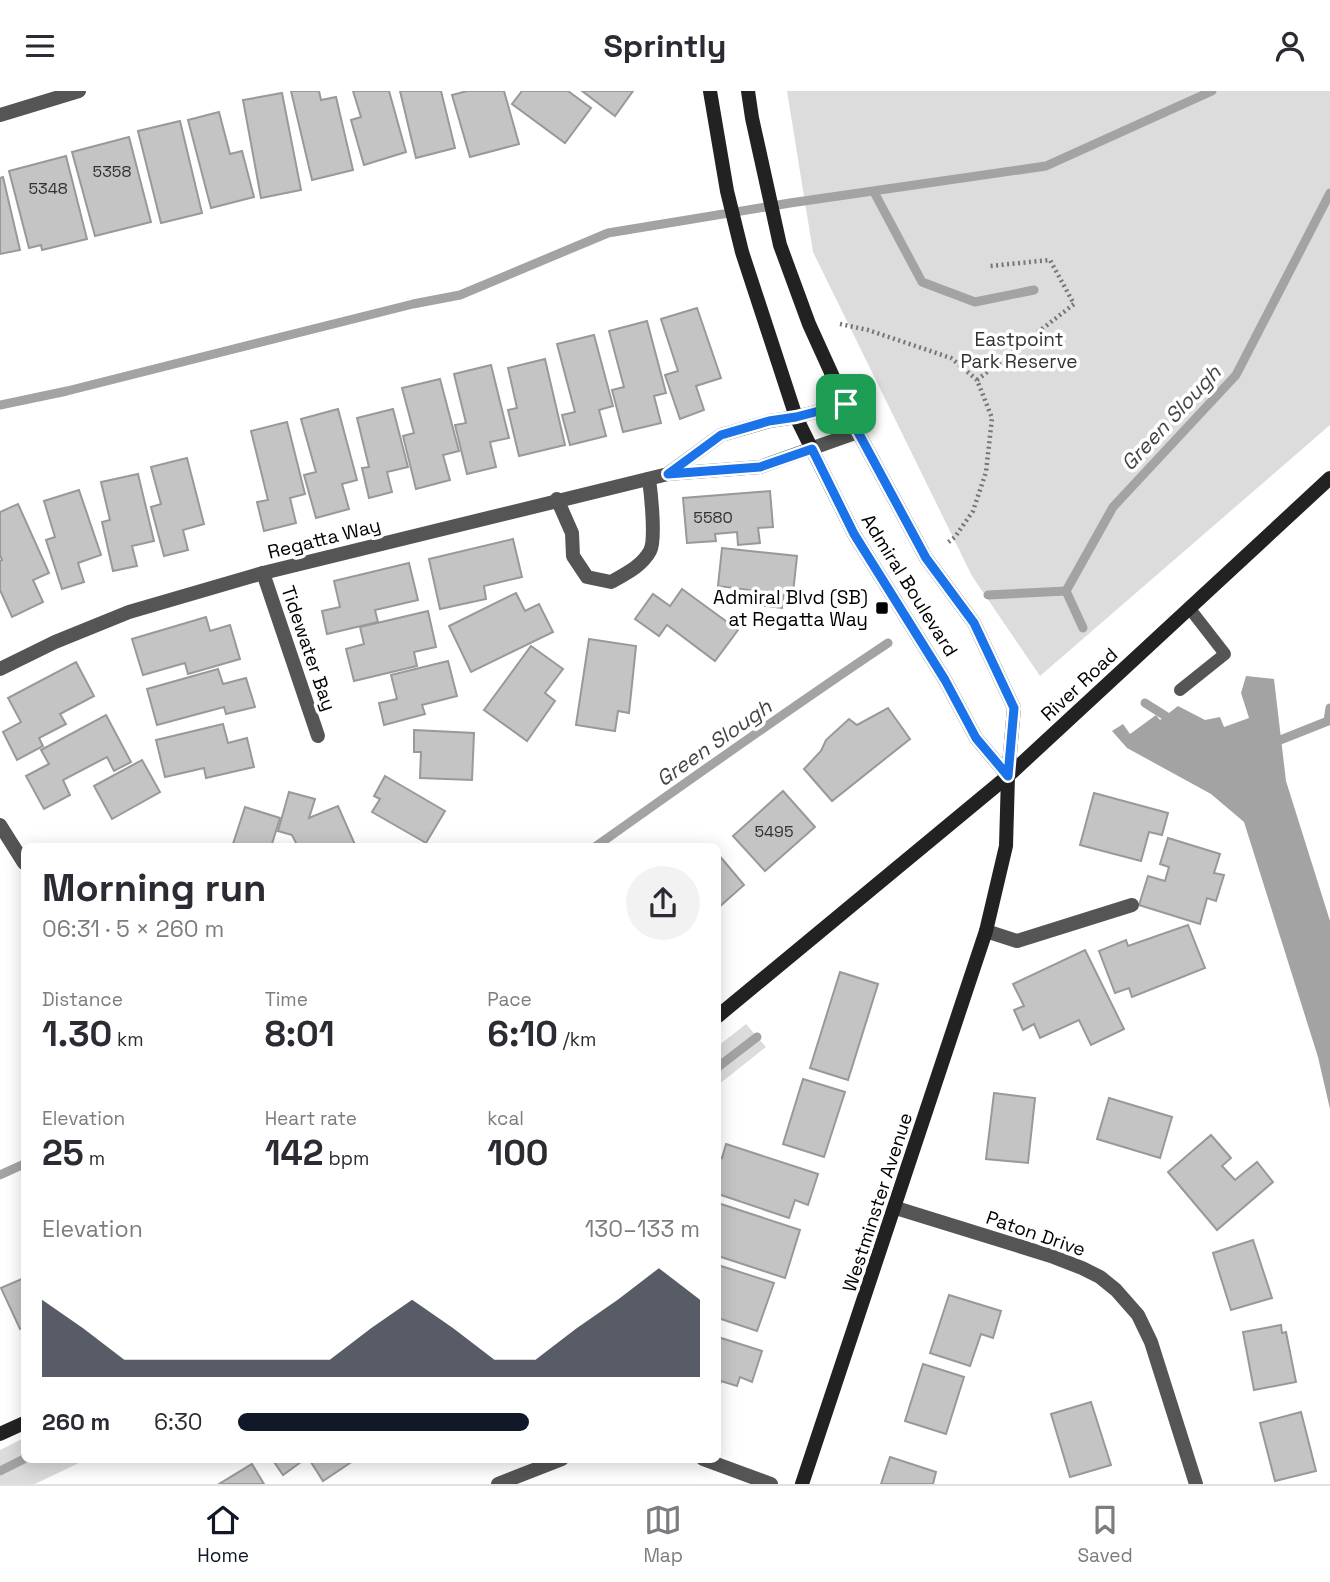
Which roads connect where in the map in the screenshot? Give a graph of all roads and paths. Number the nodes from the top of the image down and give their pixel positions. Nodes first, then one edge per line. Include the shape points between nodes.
1 (79, 91) edge
2 (710, 91) edge
3 (748, 91) edge
4 (0, 115) edge
5 (990, 266) dead end
6 (840, 324) dead end
7 (977, 380) junction
8 (846, 404) junction
9 (796, 417) junction
10 (858, 432) junction
11 (812, 449) junction
12 (668, 474) junction
13 (1330, 478) edge
14 (649, 479) junction
15 (558, 499) junction
16 (946, 544) dead end
17 (262, 573) junction
18 (1190, 609) junction
19 (0, 669) edge
20 (1180, 690) dead end
21 (318, 736) dead end
22 (1008, 776) junction
23 (0, 825) edge
24 (21, 858) edge
25 (1132, 905) dead end
26 (986, 931) junction
27 (721, 1014) edge
28 (896, 1208) junction
29 (21, 1424) edge
30 (0, 1434) edge
31 (552, 1463) edge
32 (714, 1463) edge
33 (498, 1484) edge
34 (771, 1484) edge
35 (802, 1484) edge
36 (1196, 1484) edge

1 - 4 street
2 - 9 street, Admiral Boulevard via 743,252
3 - 8 street, Admiral Boulevard via 780,245 809,324
5 - 7 path via 1050,260 1074,304
6 - 7 path via 951,358
7 - 16 path via 992,418 986,472 973,511
8 - 9 street, Regatta Way
8 - 10 street, Admiral Boulevard
9 - 11 street, Admiral Boulevard
9 - 12 street, Regatta Way via 721,435
10 - 11 street, Regatta Way
10 - 22 street, Admiral Boulevard via 926,558 974,623 1014,708
11 - 12 street, Regatta Way via 760,467
11 - 22 street, Admiral Boulevard via 854,534 976,738
12 - 14 street, Regatta Way
13 - 18 street, River Road
14 - 15 street, Regatta Way
14 - 15 street via 652,550 635,569 611,582 587,577 573,555 572,533
15 - 17 street, Regatta Way
17 - 19 street, Regatta Way via 129,612
17 - 21 street, Tidewater Bay
18 - 20 lane via 1226,654
18 - 22 street, River Road
22 - 26 street, Westminster Avenue via 1006,846
22 - 27 street, River Road
23 - 24 street
25 - 26 street via 1017,941
26 - 28 street, Westminster Avenue
28 - 35 street, Westminster Avenue
28 - 36 street, Paton Drive via 1051,1256 1100,1277 1116,1290 1138,1315 1151,1342
29 - 30 street
31 - 33 street
32 - 34 street

